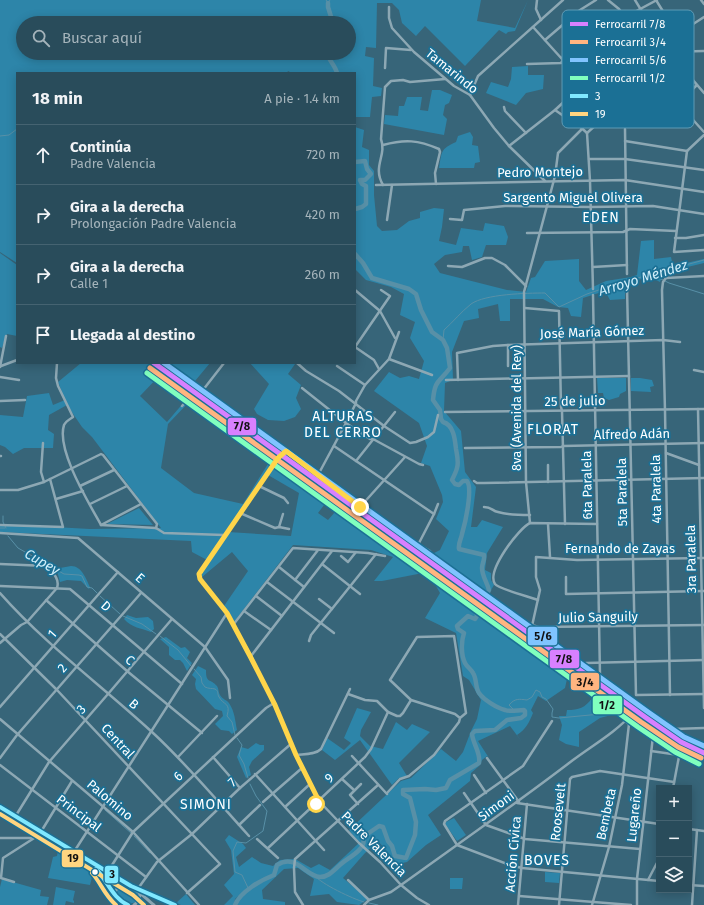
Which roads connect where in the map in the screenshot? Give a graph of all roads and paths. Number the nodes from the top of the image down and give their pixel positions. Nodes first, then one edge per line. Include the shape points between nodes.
1 (537, 0) edge
2 (563, 0) edge
3 (596, 0) edge
4 (608, 0) edge
5 (635, 0) edge
6 (656, 0) edge
7 (701, 0) edge
8 (704, 4) edge
9 (389, 7) dead end
10 (640, 9) joint
11 (580, 10) edge
12 (620, 10) edge
13 (662, 10) edge
14 (704, 17) edge
15 (541, 20) junction
16 (694, 23) edge
17 (562, 25) edge
18 (533, 27) junction
19 (545, 40) junction
20 (411, 50) junction
21 (694, 51) edge
22 (704, 51) edge
23 (562, 59) joint
24 (527, 64) dead end
25 (385, 68) dead end
26 (446, 79) junction
27 (694, 81) edge
28 (698, 85) junction
29 (694, 89) edge
30 (704, 92) edge
31 (470, 95) junction
32 (562, 104) edge
33 (504, 107) dead end
34 (556, 110) junction
35 (562, 115) edge
36 (694, 121) edge
37 (592, 128) edge
38 (582, 129) joint
39 (625, 129) dead end
40 (526, 133) junction
41 (587, 133) junction
42 (704, 133) edge
43 (625, 141) junction
44 (383, 145) junction
45 (508, 146) junction
46 (687, 151) junction
47 (589, 159) junction
48 (625, 159) junction
49 (685, 167) junction
50 (704, 170) edge
51 (625, 180) junction
52 (590, 181) junction
53 (545, 182) junction
54 (554, 182) junction
55 (436, 184) junction
56 (376, 185) dead end
57 (383, 185) junction
58 (392, 185) junction
59 (682, 189) junction
60 (704, 192) edge
61 (546, 207) junction
62 (591, 207) junction
63 (626, 207) junction
64 (678, 210) junction
65 (704, 214) edge
66 (450, 219) dead end
67 (387, 220) dead end
68 (627, 231) junction
69 (676, 231) junction
70 (527, 233) dead end
71 (540, 233) junction
72 (592, 233) junction
73 (704, 235) edge
74 (675, 238) junction
75 (704, 250) edge
76 (627, 265) junction
77 (448, 266) dead end
78 (593, 267) junction
79 (627, 274) dead end
80 (704, 276) edge
81 (526, 286) junction
82 (627, 287) dead end
83 (593, 289) dead end
84 (381, 290) dead end
85 (356, 291) edge
86 (593, 295) dead end
87 (525, 308) junction
88 (380, 311) junction
89 (399, 332) dead end
90 (6, 336) dead end
91 (396, 338) junction
92 (663, 340) junction
93 (628, 341) junction
94 (594, 342) junction
95 (680, 342) dead end
96 (560, 343) junction
97 (526, 344) junction
98 (508, 345) junction
99 (356, 346) edge
100 (356, 348) edge
101 (389, 359) junction
102 (16, 360) edge
103 (57, 364) edge
104 (223, 364) edge
105 (298, 364) edge
106 (0, 366) edge
107 (338, 366) dead end
108 (508, 366) dead end
109 (379, 369) junction
110 (694, 370) dead end
111 (704, 372) edge
112 (432, 375) dead end
113 (629, 376) junction
114 (0, 377) edge
115 (560, 377) junction
116 (595, 377) junction
117 (526, 378) junction
118 (19, 380) dead end
119 (446, 380) dead end
120 (458, 380) junction
121 (365, 385) junction
122 (302, 388) dead end
123 (0, 400) edge
124 (25, 400) dead end
125 (356, 403) junction
126 (182, 406) dead end
127 (698, 409) junction
128 (704, 409) edge
129 (595, 410) junction
130 (630, 410) junction
131 (665, 410) junction
132 (526, 411) junction
133 (562, 411) junction
134 (395, 412) dead end
135 (445, 412) dead end
136 (438, 415) dead end
137 (346, 423) junction
138 (384, 426) junction
139 (373, 439) junction
140 (43, 442) dead end
141 (699, 443) junction
142 (704, 443) edge
143 (631, 444) junction
144 (666, 444) junction
145 (596, 445) junction
146 (334, 446) junction
147 (563, 446) junction
148 (465, 448) dead end
149 (526, 448) junction
150 (286, 451) junction
151 (666, 453) junction
152 (405, 457) junction
153 (277, 458) junction
154 (356, 461) junction
155 (423, 465) dead end
156 (548, 465) dead end
157 (699, 465) junction
158 (71, 468) junction
159 (114, 470) junction
160 (318, 475) junction
161 (666, 478) junction
162 (700, 478) junction
163 (704, 478) edge
164 (50, 479) junction
165 (631, 479) junction
166 (384, 480) junction
167 (597, 480) junction
168 (474, 481) dead end
169 (564, 481) junction
170 (44, 482) junction
171 (526, 482) junction
172 (548, 482) junction
173 (80, 486) junction
174 (127, 486) junction
175 (259, 486) junction
176 (0, 490) edge
177 (83, 491) junction
178 (56, 499) junction
179 (288, 503) dead end
180 (90, 504) junction
181 (141, 504) junction
182 (438, 504) dead end
183 (360, 507) junction
184 (484, 507) dead end
185 (240, 513) junction
186 (283, 514) dead end
187 (434, 514) junction
188 (530, 515) junction
189 (371, 522) dead end
190 (530, 523) junction
191 (548, 524) junction
192 (564, 524) junction
193 (597, 524) junction
194 (0, 525) edge
195 (101, 525) junction
196 (279, 527) junction
197 (156, 528) junction
198 (289, 529) dead end
199 (0, 533) edge
200 (224, 535) junction
201 (419, 543) junction
202 (318, 550) junction
203 (332, 551) junction
204 (430, 551) dead end
205 (356, 552) junction
206 (376, 554) junction
207 (341, 556) dead end
208 (385, 556) dead end
209 (550, 557) junction
210 (668, 558) junction
211 (703, 558) edge
212 (598, 559) junction
213 (633, 559) junction
214 (0, 564) edge
215 (322, 564) junction
216 (279, 567) junction
217 (118, 572) junction
218 (566, 577) dead end
219 (295, 580) junction
220 (267, 582) junction
221 (0, 586) edge
222 (304, 586) junction
223 (351, 587) junction
224 (57, 588) junction
225 (668, 592) junction
226 (703, 592) edge
227 (0, 593) edge
228 (141, 593) junction
229 (634, 593) junction
230 (360, 594) dead end
231 (599, 594) junction
232 (256, 596) junction
233 (319, 599) dead end
234 (46, 600) junction
235 (538, 600) junction
236 (293, 601) junction
237 (90, 605) junction
238 (498, 605) dead end
239 (244, 610) junction
240 (332, 610) junction
241 (227, 613) junction
242 (282, 616) junction
243 (172, 619) junction
244 (223, 619) junction
245 (231, 620) junction
246 (27, 622) junction
247 (322, 623) junction
248 (73, 624) junction
249 (112, 625) junction
250 (233, 625) junction
251 (703, 625) edge
252 (532, 626) junction
253 (634, 626) junction
254 (668, 626) junction
255 (599, 627) junction
256 (271, 630) junction
257 (334, 633) dead end
258 (0, 634) edge
259 (5, 639) junction
260 (310, 641) dead end
261 (0, 643) edge
262 (96, 644) junction
263 (53, 647) junction
264 (206, 647) junction
265 (143, 652) junction
266 (250, 656) junction
267 (703, 660) edge
268 (669, 661) junction
269 (600, 662) junction
270 (635, 662) junction
271 (586, 663) dead end
272 (76, 667) junction
273 (35, 668) junction
274 (127, 671) junction
275 (600, 676) dead end
276 (182, 684) junction
277 (350, 689) dead end
278 (57, 690) junction
279 (108, 694) junction
280 (348, 694) junction
281 (704, 694) edge
282 (670, 695) junction
283 (230, 698) dead end
284 (411, 700) junction
285 (274, 703) junction
286 (169, 705) junction
287 (0, 708) edge
288 (704, 708) edge
289 (388, 712) junction
290 (633, 713) joint
291 (217, 716) dead end
292 (460, 718) junction
293 (0, 719) edge
294 (86, 720) junction
295 (552, 720) dead end
296 (625, 721) junction
297 (629, 724) junction
298 (654, 727) dead end
299 (704, 728) edge
300 (674, 729) dead end
301 (152, 731) junction
302 (202, 733) junction
303 (17, 735) junction
304 (292, 743) junction
305 (681, 746) dead end
306 (651, 750) junction
307 (296, 755) junction
308 (679, 755) junction
309 (352, 756) dead end
310 (213, 757) junction
311 (0, 758) edge
312 (178, 758) junction
313 (487, 758) dead end
314 (49, 762) junction
315 (359, 763) junction
316 (0, 765) edge
317 (129, 767) junction
318 (302, 768) junction
319 (255, 774) junction
320 (624, 774) junction
321 (194, 775) junction
322 (474, 775) dead end
323 (648, 778) junction
324 (342, 779) junction
325 (503, 780) junction
326 (72, 781) junction
327 (674, 782) junction
328 (310, 784) junction
329 (361, 784) dead end
330 (378, 785) junction
331 (674, 785) edge
332 (240, 788) junction
333 (32, 790) junction
334 (354, 790) junction
335 (273, 793) junction
336 (464, 793) dead end
337 (486, 793) junction
338 (319, 801) junction
339 (264, 802) dead end
340 (518, 803) junction
341 (164, 804) junction
342 (358, 804) junction
343 (470, 804) junction
344 (527, 804) junction
345 (260, 805) dead end
346 (102, 806) junction
347 (221, 806) junction
348 (0, 807) edge
349 (285, 807) junction
350 (55, 808) junction
351 (567, 810) junction
352 (0, 811) edge
353 (15, 818) junction
354 (616, 818) junction
355 (298, 820) junction
356 (643, 821) junction
357 (338, 822) junction
358 (656, 823) edge
359 (238, 824) junction
360 (486, 825) junction
361 (692, 829) edge
362 (697, 830) junction
363 (86, 831) junction
364 (704, 831) edge
365 (133, 832) junction
366 (40, 833) junction
367 (192, 834) junction
368 (249, 836) dead end
369 (0, 838) edge
370 (33, 838) junction
371 (257, 839) dead end
372 (525, 839) junction
373 (316, 841) junction
374 (564, 842) junction
375 (457, 845) junction
376 (609, 847) junction
377 (268, 848) junction
378 (640, 849) junction
379 (324, 850) dead end
380 (72, 854) junction
381 (118, 856) junction
382 (278, 858) dead end
383 (159, 861) junction
384 (656, 864) edge
385 (522, 868) junction
386 (561, 872) junction
387 (108, 873) junction
388 (601, 876) junction
389 (146, 877) junction
390 (637, 879) junction
391 (348, 880) dead end
392 (648, 880) junction
393 (656, 881) edge
394 (14, 882) dead end
395 (401, 885) junction
396 (694, 885) junction
397 (131, 886) junction
398 (704, 886) edge
399 (118, 887) junction
400 (111, 890) junction
401 (137, 890) junction
402 (140, 893) junction
403 (187, 893) junction
404 (114, 896) junction
405 (519, 896) junction
406 (559, 899) junction
407 (369, 900) junction
408 (120, 902) junction
409 (593, 903) edge
410 (112, 905) edge
411 (128, 905) edge
412 (134, 905) edge
413 (154, 905) edge
414 (175, 905) edge
415 (199, 905) edge
416 (303, 905) edge
417 (364, 905) edge
418 (429, 905) edge
419 (518, 905) edge
420 (559, 905) edge
421 (631, 905) edge
422 (637, 905) edge
423 (692, 905) edge

1 - 15 street via 536,9
2 - 15 street
3 - 11 street
4 - 12 street
5 - 10 street
6 - 10 street
6 - 13 street
7 - 8 street
9 - 20 street, Tamarindo via 392,28
14 - 16 street
15 - 18 street
17 - 19 street
18 - 19 street
18 - 31 street via 478,76
19 - 23 street
20 - 25 street via 386,48
20 - 26 street, Tamarindo
21 - 22 street
23 - 24 street via 561,63
26 - 31 street, Tamarindo
26 - 44 street via 410,82 403,80 387,84 382,114
27 - 28 street
28 - 29 street
28 - 30 street
31 - 45 street, Tamarindo
32 - 34 street
33 - 40 street
34 - 35 street
34 - 40 street
36 - 42 street
37 - 41 street
38 - 41 street
38 - 54 street via 558,153
39 - 43 street
40 - 45 street
41 - 47 street
42 - 46 street
43 - 46 street
43 - 48 street
44 - 55 street via 411,141 439,149
44 - 57 street via 378,166
45 - 53 street, Tamarindo
46 - 49 street
47 - 48 street
47 - 52 street
48 - 49 street
48 - 51 street
49 - 50 street
49 - 59 street
51 - 52 street, Pedro Montejo
51 - 59 street, Pedro Montejo
51 - 63 street
52 - 54 street, Pedro Montejo
52 - 62 street
53 - 54 street, Pedro Montejo
53 - 55 street, Pedro Montejo
54 - 61 street
55 - 58 street, Pedro Montejo
56 - 57 street, Pedro Montejo
57 - 58 street, Pedro Montejo
58 - 67 street
59 - 60 street, Pedro Montejo
59 - 64 street
61 - 62 street, Sargento Miguel Olivera
61 - 66 street, Sargento Miguel Olivera via 506,206 464,210 462,220
61 - 71 street
62 - 63 street, Sargento Miguel Olivera
62 - 72 street
63 - 64 street, Sargento Miguel Olivera via 653,206
63 - 68 street
64 - 65 street, Sargento Miguel Olivera
64 - 69 street
68 - 69 street
68 - 72 street
68 - 76 street
69 - 74 street
70 - 71 street
71 - 72 street
71 - 81 street
72 - 78 street
73 - 74 street
74 - 75 street via 674,252
76 - 78 street
76 - 79 street
77 - 81 street via 462,267 485,258 494,259 505,265
78 - 83 street
80 - 92 street, 4ta Paralela via 666,278 662,282
81 - 87 street, 8va (Avenida del Rey)
82 - 93 street, 5ta Paralela
84 - 88 street via 390,296
85 - 88 street
86 - 94 street, 6ta Paralela
87 - 96 street via 559,312
87 - 97 street, 8va (Avenida del Rey)
88 - 91 street
88 - 99 street
89 - 91 street
90 - 106 street
91 - 101 street
92 - 93 street, José María Gómez
92 - 95 street, José María Gómez
92 - 131 street, 4ta Paralela
93 - 94 street, José María Gómez
93 - 113 street, 5ta Paralela
94 - 96 street, José María Gómez
94 - 116 street, 6ta Paralela
96 - 97 street, José María Gómez
96 - 115 street
97 - 98 street, José María Gómez
97 - 117 street, 8va (Avenida del Rey)
98 - 108 street
98 - 120 street, José María Gómez via 457,353
100 - 109 street via 374,360
101 - 109 street
101 - 112 street
102 - 106 street
103 - 158 street via 58,386 73,417 64,425 65,450
104 - 150 street via 203,390
105 - 125 street
107 - 121 street
109 - 121 street
110 - 111 street
113 - 116 street
113 - 130 street, 5ta Paralela
114 - 118 street
115 - 116 street
115 - 117 street
115 - 133 street
116 - 129 street, 6ta Paralela
117 - 120 street
117 - 132 street, 8va (Avenida del Rey)
119 - 120 street
121 - 125 street
122 - 137 street
123 - 124 street
125 - 137 street
125 - 138 street
126 - 153 street via 188,399 193,398
127 - 128 street, 25 de julio
127 - 131 street, 25 de julio
127 - 141 street, 3ra Paralela
129 - 130 street, 25 de julio
129 - 133 street, 25 de julio
129 - 145 street, 6ta Paralela
130 - 131 street, 25 de julio
130 - 143 street, 5ta Paralela
131 - 144 street, 4ta Paralela
132 - 133 street, 25 de julio
132 - 135 street, 25 de julio
132 - 149 street, 8va (Avenida del Rey)
133 - 147 street
134 - 138 street
136 - 138 street via 434,432 416,442 410,442
137 - 139 street
137 - 146 street
138 - 139 street
139 - 152 street
139 - 154 street
140 - 170 street via 41,472
141 - 142 street, Alfredo Adán
141 - 144 street, Alfredo Adán
141 - 157 street, 3ra Paralela
143 - 144 street, Alfredo Adán
143 - 145 street, Alfredo Adán
143 - 165 street, 5ta Paralela
144 - 151 street, 4ta Paralela
145 - 147 street, Alfredo Adán
145 - 167 street, 6ta Paralela
146 - 154 street
146 - 160 street
147 - 149 street, Alfredo Adán
147 - 169 street
148 - 149 street, Alfredo Adán
149 - 171 street, 8va (Avenida del Rey)
150 - 153 street
150 - 160 street
151 - 157 street
151 - 161 street, 4ta Paralela
152 - 155 street
152 - 166 street
153 - 175 street
153 - 189 street
154 - 166 street
156 - 172 street
157 - 162 street, 3ra Paralela
158 - 159 street via 101,454
158 - 164 street
158 - 173 street
159 - 173 street
159 - 174 street
160 - 183 street
161 - 162 street
161 - 165 street
161 - 210 street, 4ta Paralela
162 - 163 street
162 - 211 street, 3ra Paralela
164 - 170 street
164 - 178 street
165 - 167 street
165 - 213 street, 5ta Paralela
166 - 183 street
166 - 187 street
167 - 169 street
167 - 193 street, 6ta Paralela
168 - 171 street
169 - 172 street
169 - 192 street
170 - 176 street via 18,490
171 - 172 street
171 - 188 street, 8va (Avenida del Rey)
173 - 177 street
174 - 180 street
174 - 181 street
175 - 179 street via 284,498
175 - 185 street
177 - 178 street
177 - 180 street
178 - 194 street via 63,527
180 - 195 street
181 - 195 street
181 - 197 street via 157,524
182 - 187 street
183 - 201 street
184 - 188 street via 506,514
185 - 196 street
185 - 200 street
186 - 196 street
187 - 201 street
188 - 190 street, 8va (Avenida del Rey)
190 - 191 street
190 - 235 street via 518,534 497,562 493,575 495,584 499,587
191 - 192 street
191 - 209 street
192 - 193 street
193 - 212 street, 6ta Paralela
195 - 197 street
196 - 198 street
197 - 200 street via 164,533
199 - 217 street, E via 78,538
200 - 241 street, Padre Valencia via 199,574 200,579
201 - 204 street
202 - 203 street
202 - 216 street via 293,548
202 - 219 street
203 - 205 street
203 - 215 street
205 - 206 street
205 - 207 street via 348,562
206 - 208 street
206 - 223 street
209 - 212 street, Fernando de Zayas via 567,560
209 - 235 street, Fernando de Zayas via 536,557 536,577 540,590
210 - 211 street, Fernando de Zayas
210 - 213 street, Fernando de Zayas
210 - 225 street, 4ta Paralela
211 - 226 street, 3ra Paralela
212 - 213 street, Fernando de Zayas
212 - 231 street, 6ta Paralela
213 - 229 street, 5ta Paralela
214 - 224 street via 47,566 57,579
215 - 222 street
215 - 223 street
216 - 219 street
216 - 220 street
217 - 228 street, E
217 - 237 street, 1
218 - 231 street via 566,594
219 - 222 street
220 - 232 street
220 - 236 street
221 - 224 street, D
222 - 236 street
223 - 230 street
223 - 240 street
224 - 234 street
224 - 237 street, D via 70,589
225 - 226 street
225 - 229 street
225 - 254 street, 4ta Paralela
226 - 251 street, 3ra Paralela
227 - 246 street, B
228 - 243 street, E
228 - 249 street, 2
229 - 231 street
229 - 253 street, 5ta Paralela
231 - 255 street, 6ta Paralela
232 - 239 street
232 - 242 street
233 - 240 street
234 - 246 street
234 - 248 street, C
235 - 252 street
236 - 242 street
236 - 247 street
237 - 248 street, 1
237 - 249 street, D
238 - 252 street, Julio Sanguily
239 - 250 street
239 - 256 street
240 - 247 street
241 - 244 street
241 - 245 street, Padre Valencia
242 - 256 street
243 - 264 street, E
243 - 265 street, 3
244 - 245 street
244 - 264 street
245 - 250 street, Padre Valencia
246 - 259 street
246 - 263 street, B
247 - 257 street
247 - 260 street via 310,637
248 - 262 street, C
248 - 263 street, 1
249 - 262 street, 2
249 - 265 street, D
250 - 266 street, Padre Valencia
251 - 254 street, Julio Sanguily
251 - 267 street, 3ra Paralela
252 - 255 street, Julio Sanguily
253 - 254 street, Julio Sanguily
253 - 255 street, Julio Sanguily
253 - 270 street, 5ta Paralela
254 - 268 street, 4ta Paralela
255 - 269 street, 6ta Paralela
256 - 266 street
258 - 259 street, Central
259 - 261 street
259 - 273 street, Central
262 - 272 street, 2
262 - 274 street, C
263 - 272 street, B
263 - 273 street, 1
264 - 276 street
264 - 283 street, E via 228,680
265 - 274 street, 3
265 - 276 street, D
266 - 285 street, Padre Valencia
267 - 268 street
267 - 281 street, 3ra Paralela
268 - 270 street
268 - 282 street, 4ta Paralela
269 - 270 street
269 - 271 street
269 - 275 street, 6ta Paralela
270 - 282 street, 5ta Paralela via 636,696
272 - 278 street, 2
272 - 279 street, B
273 - 278 street, Central
273 - 287 street, 1
274 - 279 street, 3
274 - 286 street, C
276 - 286 street
277 - 280 street
278 - 294 street, Central
278 - 303 street, 2
279 - 294 street, 3
279 - 301 street, B
280 - 289 street via 377,701
280 - 307 street via 321,749 311,754
281 - 282 street
281 - 288 street, 3ra Paralela
284 - 289 street via 400,716
284 - 292 street via 455,714
284 - 292 street via 390,680 417,637 454,636 466,713
285 - 304 street, Padre Valencia
285 - 310 street, 6
286 - 301 street
286 - 302 street, C
289 - 315 street, 9 via 371,749
290 - 296 street, Simoni
290 - 297 street, Bembeta
291 - 302 street
292 - 330 street via 434,755 409,776 400,779 387,794
293 - 303 street, Palomino
294 - 314 street, 3
294 - 317 street, Central
295 - 325 street via 523,766
296 - 297 street
296 - 340 street, Simoni
297 - 320 street, Bembeta
298 - 306 street, Lugareño
299 - 300 street
301 - 312 street, B
301 - 317 street
302 - 312 street
303 - 311 street, 2
303 - 314 street, Palomino
304 - 307 street, Padre Valencia
304 - 319 street, 7
305 - 308 street
306 - 308 street
306 - 323 street, Lugareño
307 - 318 street, Padre Valencia
308 - 327 street
309 - 315 street
310 - 321 street, 6
310 - 332 street
312 - 321 street, B
313 - 325 street
314 - 326 street, Palomino
314 - 333 street, 3
315 - 324 street, 9
315 - 330 street
316 - 333 street, Principal
317 - 341 street, Central
317 - 346 street
318 - 328 street, Padre Valencia
318 - 335 street
319 - 332 street, 7
319 - 335 street
320 - 323 street, Roosevelt
320 - 351 street, Roosevelt via 600,770 572,777
320 - 354 street, Bembeta
321 - 341 street, 6
321 - 347 street, B
322 - 337 street
323 - 327 street, Roosevelt
323 - 356 street, Lugareño
324 - 334 street
324 - 338 street, 9
325 - 337 street
325 - 340 street
326 - 346 street, Palomino
326 - 350 street
327 - 331 street
328 - 338 street, Padre Valencia
328 - 349 street
329 - 334 street
330 - 342 street
332 - 347 street, 7
333 - 350 street, Principal
333 - 353 street, 3
334 - 342 street via 350,795
335 - 339 street
335 - 349 street
336 - 343 street
337 - 343 street
338 - 355 street, 9
338 - 357 street, Padre Valencia
340 - 344 street
340 - 360 street, Simoni
341 - 365 street, 6
341 - 367 street, Central
342 - 357 street
343 - 360 street
343 - 375 street via 444,824
344 - 351 street
344 - 372 street, Acción Cívica
345 - 359 street
346 - 363 street
346 - 365 street, Palomino
347 - 359 street, B
347 - 367 street, 7
348 - 353 main road
349 - 355 street
350 - 363 street, Principal
350 - 366 street
351 - 354 street
351 - 374 street, Roosevelt
352 - 353 main road
353 - 366 main road
354 - 356 street
354 - 376 street, Bembeta
355 - 373 street
355 - 377 street, 9
356 - 358 street
356 - 378 street, Lugareño
357 - 373 street
357 - 395 street, Padre Valencia
359 - 368 street, B
360 - 372 street
360 - 375 street, Simoni
361 - 362 street
362 - 364 street
362 - 396 street
363 - 380 street
363 - 381 street, Principal
365 - 381 street, 6
365 - 383 street, Palomino
366 - 370 street
366 - 380 main road
367 - 383 street, 7
367 - 403 street, Central via 220,864
369 - 370 street
370 - 394 street via 3,858 1,878
371 - 377 street
372 - 374 street
372 - 385 street, Acción Cívica
373 - 379 street
373 - 416 street via 294,860 295,892
374 - 376 street
374 - 386 street, Roosevelt
375 - 385 street
375 - 395 street, Simoni
376 - 378 street
376 - 388 street, Bembeta
377 - 382 street
378 - 390 street, Lugareño
380 - 387 main road
380 - 400 main road via 100,873
381 - 387 street, 6
381 - 389 street, Principal
383 - 389 street, 7
383 - 403 street, Palomino
384 - 392 street
385 - 386 street
385 - 405 street, Acción Cívica
386 - 388 street
386 - 406 street, Roosevelt
387 - 397 main road
388 - 390 street
388 - 409 street, Bembeta
389 - 401 street, 7
390 - 392 street
390 - 422 street, Lugareño
391 - 407 street
392 - 393 street
395 - 407 street, Simoni
395 - 418 street, Padre Valencia
396 - 398 street
396 - 423 street
397 - 399 main road
397 - 401 main road
399 - 400 main road
399 - 404 main road
400 - 404 main road
401 - 402 main road
401 - 414 main road
402 - 412 main road via 139,901
402 - 413 main road
403 - 415 street, Palomino
404 - 408 main road
404 - 410 main road
405 - 406 street
405 - 419 street, Acción Cívica
406 - 409 street
406 - 420 street, Roosevelt
407 - 417 street, Simoni
408 - 410 main road
408 - 411 main road
409 - 421 street

